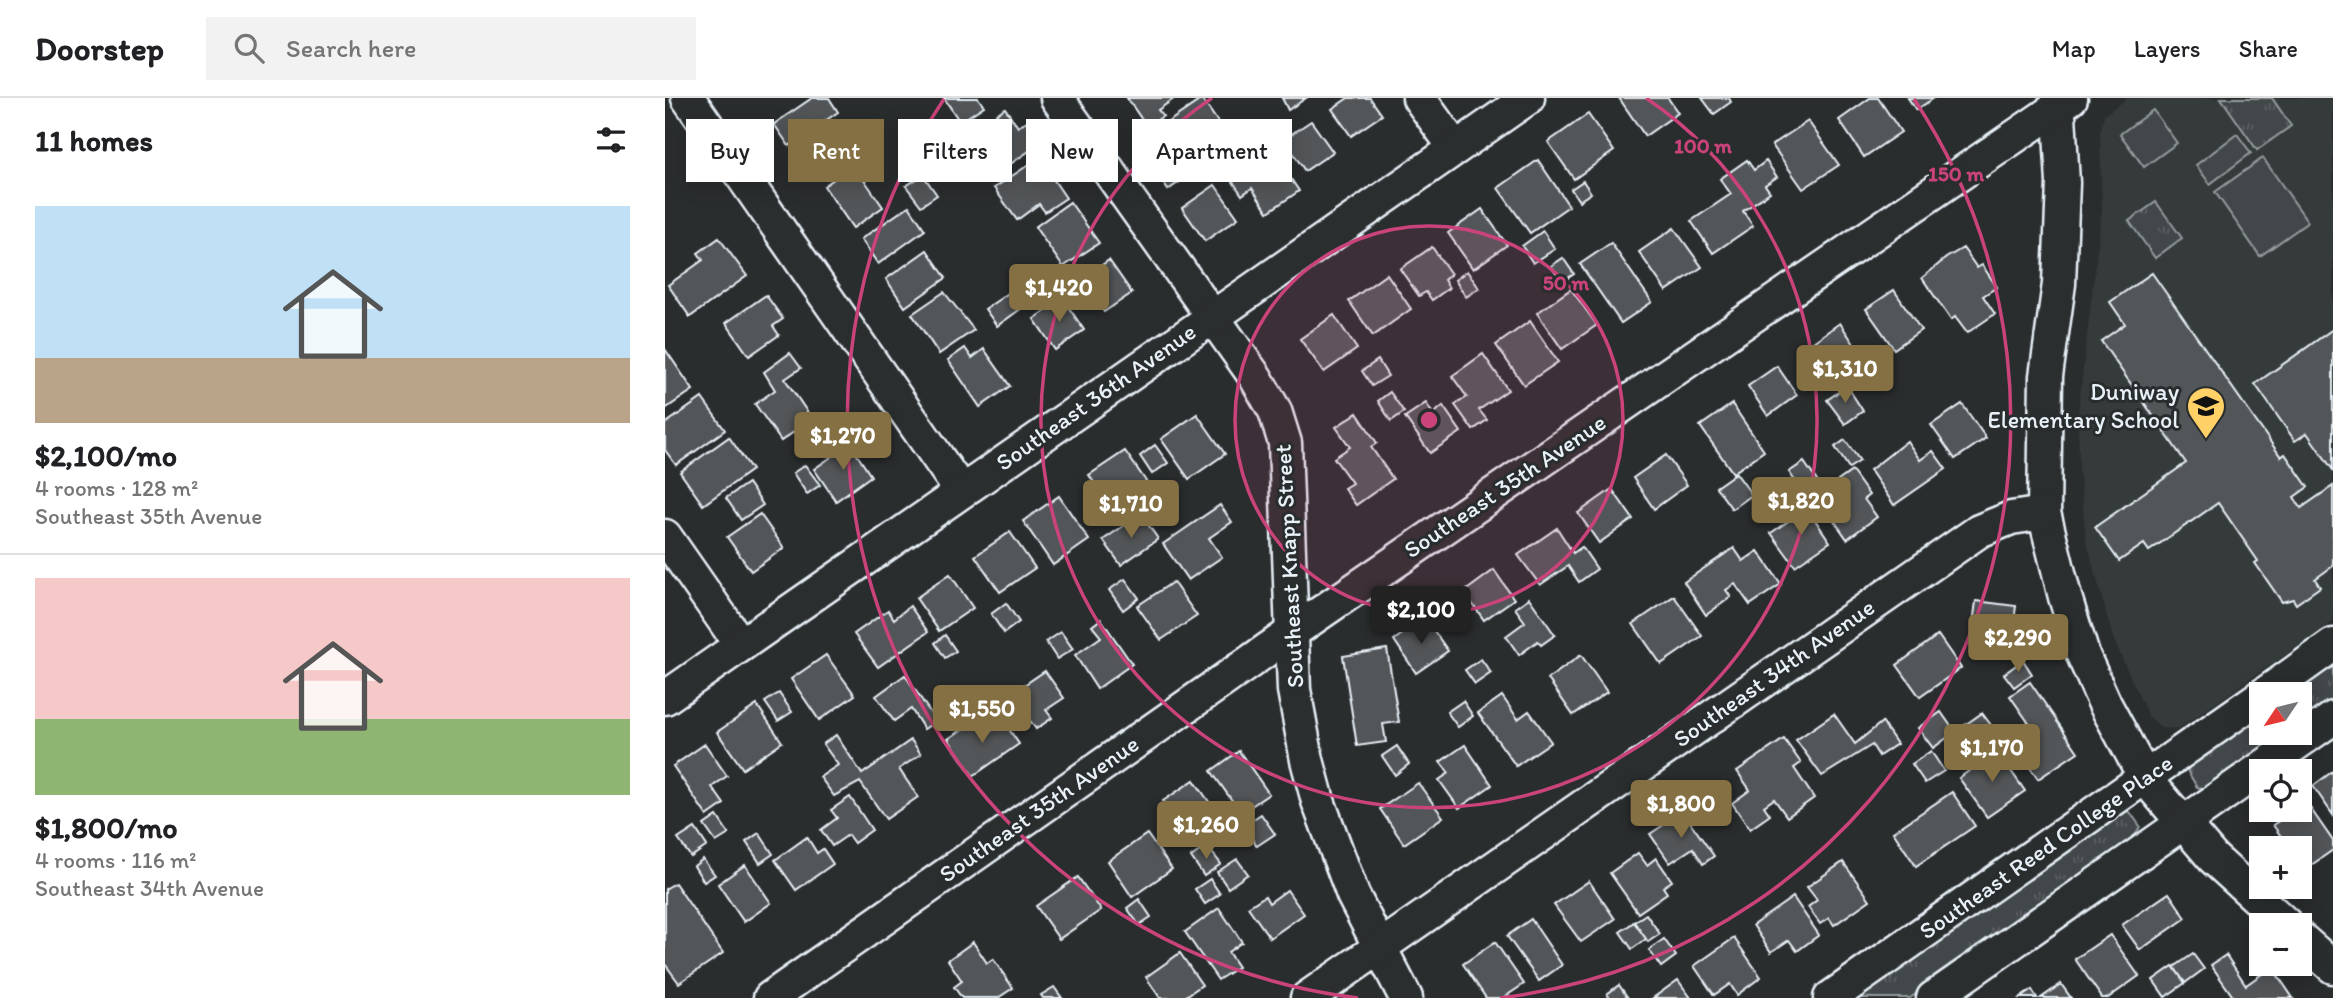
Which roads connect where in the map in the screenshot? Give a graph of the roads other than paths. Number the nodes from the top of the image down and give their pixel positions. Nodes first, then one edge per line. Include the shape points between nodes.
1 (688, 98) edge
2 (1057, 98) edge
3 (1419, 98) edge
4 (1528, 98) edge
5 (2063, 101) edge
6 (1455, 149) junction
7 (1212, 317) junction
8 (961, 491) junction
9 (2044, 513) junction
10 (665, 536) edge
11 (1291, 633) junction
12 (741, 645) junction
13 (2333, 645) edge
14 (2280, 682) edge
15 (665, 698) edge
16 (2249, 704) edge
17 (2333, 718) edge
18 (2145, 778) junction
19 (2183, 823) junction
20 (2274, 913) edge
21 (2312, 948) edge
22 (1380, 949) junction
23 (2333, 967) edge
24 (770, 998) edge
25 (1307, 998) edge
26 (1406, 998) edge
27 (1830, 998) edge
28 (1933, 998) edge

1 - 8 street
2 - 7 street, Southeast Knapp Street
3 - 6 street
4 - 6 street, Southeast 36th Avenue
5 - 9 street via 2060,259 2046,376
5 - 11 street, Southeast 35th Avenue
6 - 7 street, Southeast 36th Avenue
7 - 8 street, Southeast 36th Avenue
7 - 11 street, Southeast Knapp Street via 1275,411 1285,443
8 - 12 street, Southeast 36th Avenue
9 - 18 street via 2083,655
9 - 22 street, Southeast 34th Avenue via 2011,517 1979,531
10 - 12 street
11 - 22 street, Southeast Knapp Street via 1294,690 1318,801 1353,895
11 - 24 street, Southeast 35th Avenue
12 - 15 street, Southeast 36th Avenue
13 - 14 street, Southeast Reed College Place
16 - 18 street, Southeast Reed College Place
17 - 19 street
18 - 19 street
18 - 27 street, Southeast Reed College Place
19 - 20 street via 2213,858
19 - 28 street
21 - 23 street
22 - 25 street, Southeast 34th Avenue
22 - 26 street, Southeast Knapp Street

